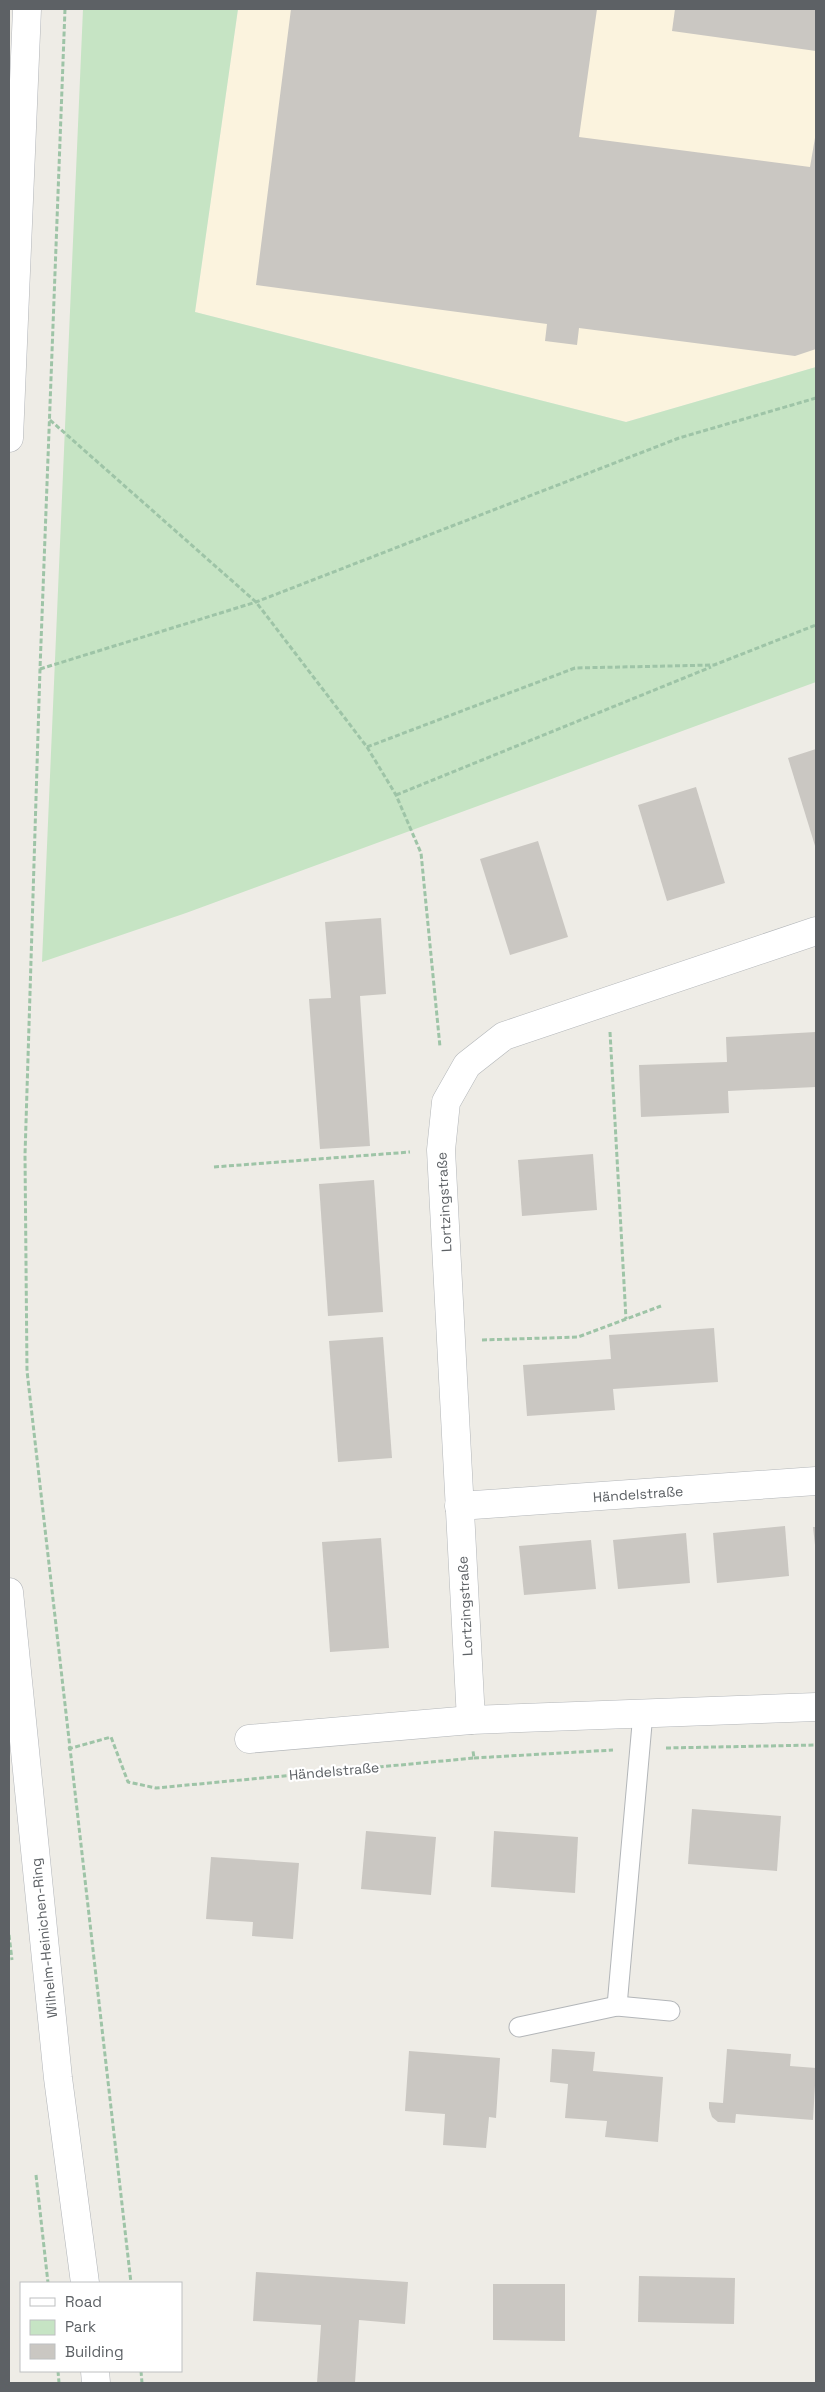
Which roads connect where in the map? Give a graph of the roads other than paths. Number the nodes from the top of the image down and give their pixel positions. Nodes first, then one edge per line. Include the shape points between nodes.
1 (27, 9) edge
2 (9, 438) edge
3 (816, 931) edge
4 (816, 1482) edge
5 (459, 1506) junction
6 (9, 1592) edge
7 (816, 1706) edge
8 (643, 1713) junction
9 (471, 1720) junction
10 (249, 1739) dead end
11 (617, 2006) junction
12 (670, 2011) dead end
13 (519, 2027) dead end
14 (85, 2282) edge

1 - 2 street
3 - 5 street, Lortzingstraße via 504,1036 467,1065 446,1102 440,1150
4 - 5 street, Händelstraße
5 - 9 street, Lortzingstraße
6 - 14 street, Wilhelm-Heinichen-Ring via 58,2078
7 - 8 street
8 - 9 street
8 - 11 lane
9 - 10 street
11 - 12 lane
11 - 13 lane

